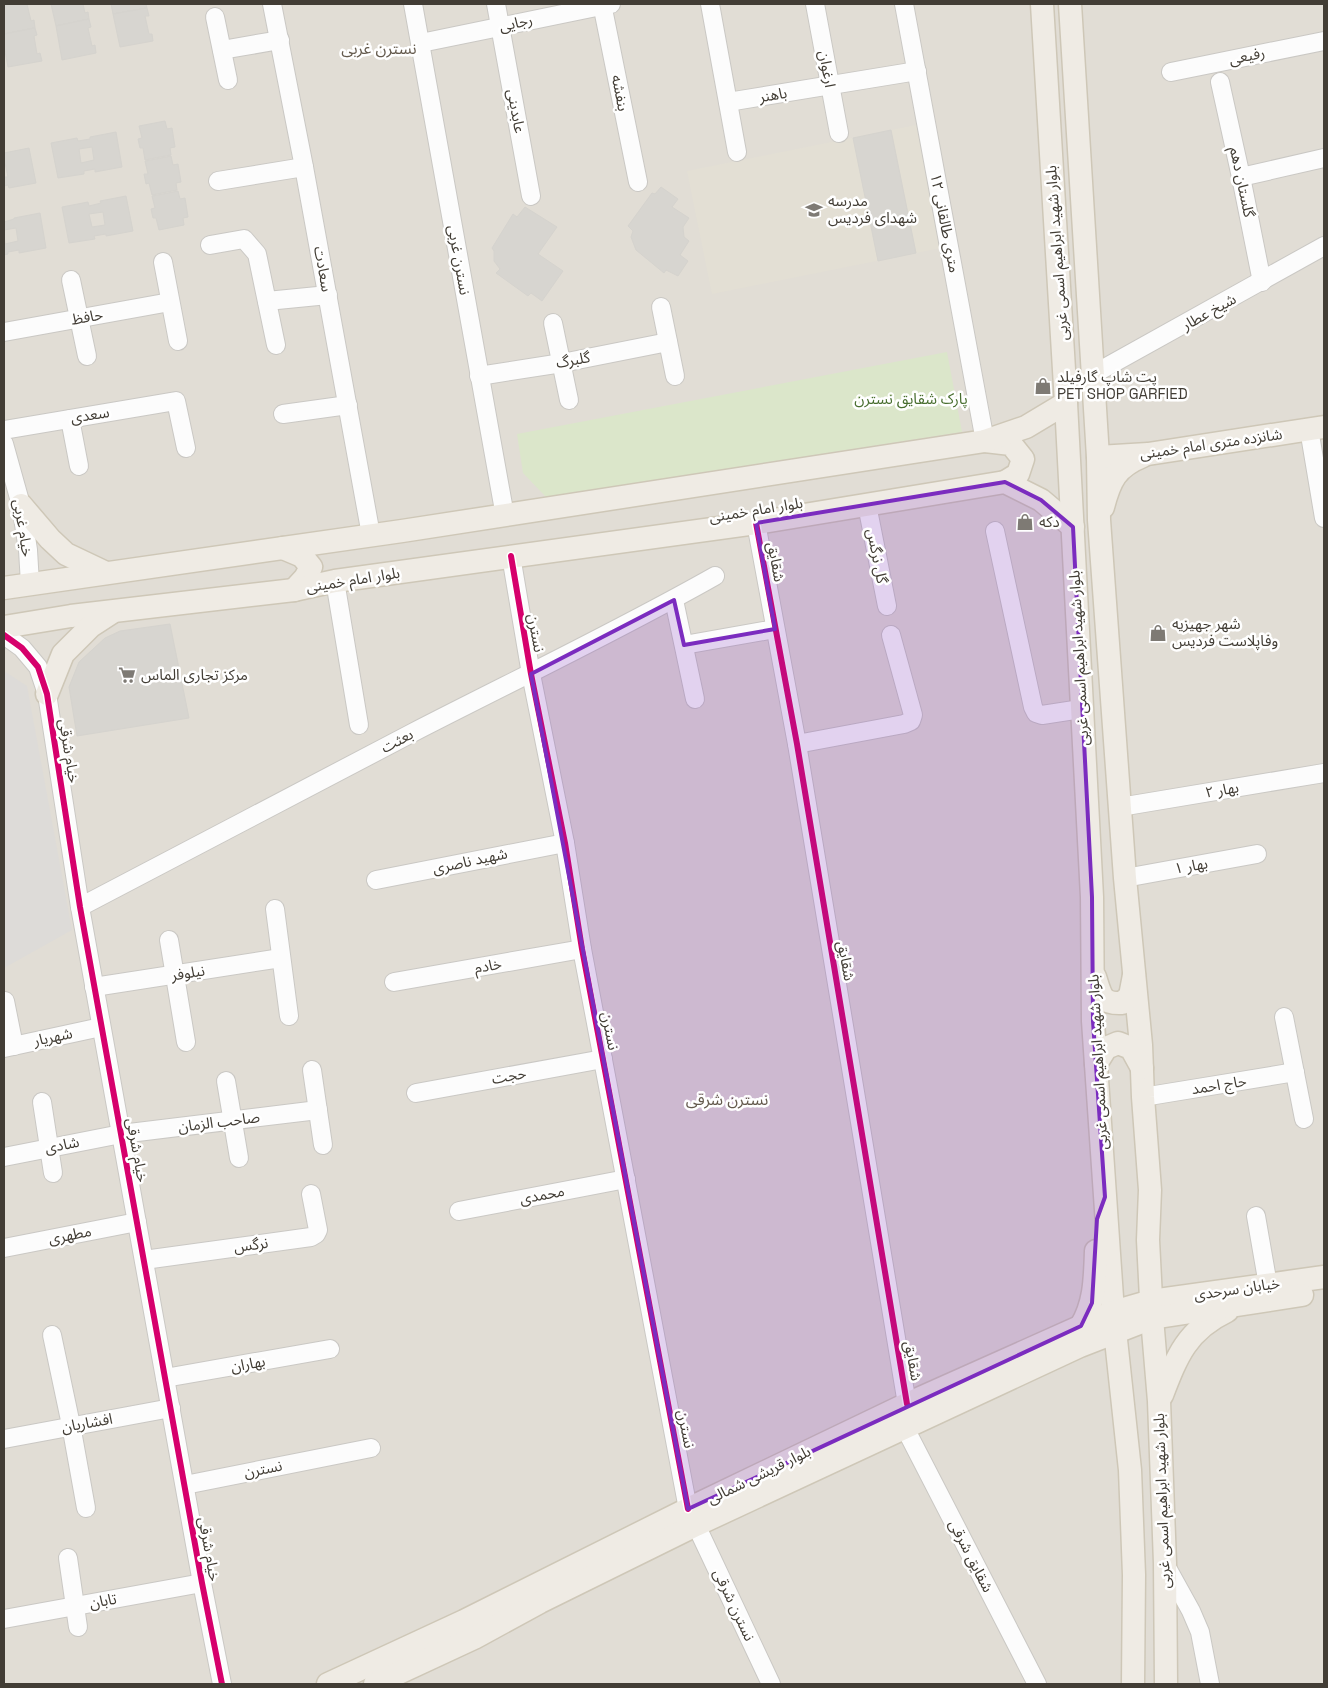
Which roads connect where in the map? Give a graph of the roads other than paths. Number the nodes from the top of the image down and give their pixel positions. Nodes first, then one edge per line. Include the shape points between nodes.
1 (272, 4) edge
2 (414, 4) edge
3 (496, 4) edge
4 (605, 4) edge
5 (710, 4) edge
6 (815, 4) edge
7 (904, 4) edge
8 (1042, 4) edge
9 (1070, 4) edge
10 (215, 17) dead end
11 (500, 26) junction
12 (280, 40) junction
13 (1324, 40) edge
14 (421, 42) junction
15 (222, 50) junction
16 (917, 71) junction
17 (1171, 72) dead end
18 (228, 80) dead end
19 (1220, 82) dead end
20 (830, 85) junction
21 (728, 102) junction
22 (839, 133) dead end
23 (737, 152) dead end
24 (1324, 158) edge
25 (304, 167) junction
26 (1241, 177) junction
27 (218, 181) dead end
28 (638, 182) dead end
29 (531, 196) dead end
30 (210, 244) dead end
31 (1324, 246) edge
32 (163, 262) dead end
33 (71, 280) dead end
34 (1262, 282) junction
35 (328, 295) junction
36 (267, 301) junction
37 (170, 302) junction
38 (661, 308) dead end
39 (79, 318) junction
40 (553, 323) dead end
41 (4, 332) edge
42 (178, 341) dead end
43 (668, 342) junction
44 (276, 345) dead end
45 (87, 356) dead end
46 (562, 363) junction
47 (1092, 375) junction
48 (479, 376) junction
49 (675, 376) dead end
50 (570, 400) dead end
51 (1066, 403) junction
52 (348, 405) junction
53 (283, 414) dead end
54 (70, 418) junction
55 (1317, 428) edge
56 (4, 430) edge
57 (985, 441) junction
58 (4, 444) edge
59 (186, 448) dead end
60 (1148, 454) junction
61 (1098, 456) junction
62 (79, 466) dead end
63 (1005, 482) junction
64 (21, 505) junction
65 (867, 505) junction
66 (505, 516) junction
67 (1324, 518) edge
68 (1099, 520) junction
69 (756, 523) junction
70 (1073, 527) junction
71 (995, 531) dead end
72 (371, 535) junction
73 (283, 548) junction
74 (511, 556) junction
75 (106, 573) junction
76 (715, 576) dead end
77 (335, 581) junction
78 (30, 584) junction
79 (4, 588) edge
80 (294, 590) junction
81 (674, 600) junction
82 (887, 606) dead end
83 (116, 611) junction
84 (4, 627) edge
85 (775, 629) junction
86 (4, 635) edge
87 (891, 635) dead end
88 (684, 646) junction
89 (531, 674) junction
90 (47, 694) junction
91 (695, 699) dead end
92 (1081, 709) junction
93 (359, 725) dead end
94 (797, 744) junction
95 (1324, 773) edge
96 (1120, 807) junction
97 (565, 843) junction
98 (1257, 854) dead end
99 (1125, 878) junction
100 (376, 880) dead end
101 (80, 907) junction
102 (274, 910) dead end
103 (169, 940) dead end
104 (582, 949) junction
105 (281, 958) junction
106 (1135, 973) junction
107 (1094, 974) junction
108 (175, 975) junction
109 (394, 982) dead end
110 (94, 987) junction
111 (5, 1001) dead end
112 (289, 1016) dead end
113 (1284, 1017) dead end
114 (101, 1026) junction
115 (186, 1042) dead end
116 (9, 1047) edge
117 (603, 1059) junction
118 (1096, 1064) junction
119 (1142, 1068) junction
120 (312, 1070) dead end
121 (1295, 1072) junction
122 (226, 1081) dead end
123 (416, 1094) dead end
124 (1143, 1097) junction
125 (42, 1102) dead end
126 (318, 1110) junction
127 (1304, 1119) dead end
128 (233, 1120) junction
129 (121, 1134) junction
130 (323, 1145) dead end
131 (50, 1148) junction
132 (4, 1157) edge
133 (239, 1158) dead end
134 (53, 1173) dead end
135 (626, 1179) junction
136 (310, 1194) dead end
137 (1105, 1197) junction
138 (459, 1211) dead end
139 (1256, 1216) dead end
140 (137, 1222) junction
141 (4, 1248) edge
142 (144, 1260) junction
143 (1324, 1277) edge
144 (1268, 1285) junction
145 (1324, 1292) edge
146 (1240, 1305) junction
147 (1151, 1310) junction
148 (1114, 1321) junction
149 (1081, 1326) junction
150 (52, 1335) dead end
151 (330, 1349) dead end
152 (165, 1378) junction
153 (1160, 1400) junction
154 (907, 1404) junction
155 (171, 1408) junction
156 (71, 1425) junction
157 (905, 1428) junction
158 (4, 1439) edge
159 (371, 1448) dead end
160 (185, 1485) junction
161 (86, 1508) dead end
162 (692, 1517) junction
163 (1163, 1536) junction
164 (1133, 1546) junction
165 (68, 1558) dead end
166 (602, 1561) junction
167 (1165, 1563) junction
168 (202, 1583) junction
169 (75, 1606) junction
170 (4, 1619) edge
171 (78, 1627) dead end
172 (222, 1684) edge
173 (328, 1684) edge
174 (375, 1684) edge
175 (770, 1684) edge
176 (1037, 1684) edge
177 (1133, 1684) edge
178 (1166, 1684) edge
179 (1210, 1684) edge

1 - 12 street, سعادت
2 - 14 street, نسترن غربی
3 - 11 street, عابدینی
4 - 11 street, رجایی
4 - 28 street, بنفشه
5 - 21 street
6 - 20 street, ارغوان
7 - 16 street, ۱۲ متری طالقانی
8 - 51 main road, بلوار شهید ابراهیم اسمی غربی
9 - 47 main road, بلوار شهید ابراهیم اسمی غربی
10 - 15 street
11 - 14 street, رجایی
11 - 29 street, عابدینی
12 - 15 street
12 - 25 street, سعادت
13 - 17 street, رفیعی
14 - 48 street, نسترن غربی
15 - 18 street
16 - 20 street, باهنر
16 - 57 street, ۱۲ متری طالقانی
19 - 26 street, گلستان دهم
20 - 21 street, باهنر
20 - 22 street, ارغوان
21 - 23 street
24 - 26 street
25 - 27 street
25 - 35 street, سعادت
26 - 34 street, گلستان دهم
30 - 36 street via 244,239 257,254
31 - 34 street, شیخ عطار
32 - 37 street
33 - 39 street
34 - 47 street, شیخ عطار
35 - 36 street
35 - 52 street, سعادت
36 - 44 street
37 - 39 street, حافظ
37 - 42 street
38 - 43 street
39 - 41 street, حافظ
39 - 45 street
40 - 46 street
43 - 46 street, گلبرگ
43 - 49 street
46 - 48 street, گلبرگ
46 - 50 street
47 - 61 main road, بلوار شهید ابراهیم اسمی غربی
48 - 66 street, نسترن غربی
51 - 57 main road via 1026,427
51 - 70 main road, بلوار شهید ابراهیم اسمی غربی
52 - 53 street
52 - 72 street, سعادت
54 - 56 street, سعدی
54 - 59 street, سعدی via 176,401
54 - 62 street
55 - 60 main road, شانزده متری امام خمینی
55 - 67 street
57 - 63 main road via 1011,444 1023,459 1018,474
57 - 66 main road
58 - 64 street, خیام غربی
60 - 61 main road, شانزده متری امام خمینی
60 - 68 main road via 1121,468 1106,496
61 - 68 main road, بلوار شهید ابراهیم اسمی غربی
63 - 65 main road, بلوار امام خمینی
63 - 70 main road via 1041,500
64 - 75 main road via 66,554
64 - 78 street, خیام غربی
65 - 69 main road, بلوار امام خمینی
65 - 82 street, گل نرگس
66 - 72 main road
68 - 96 main road, بلوار شهید ابراهیم اسمی غربی
69 - 74 main road, بلوار امام خمینی
69 - 85 street, شقایق
70 - 92 main road, بلوار شهید ابراهیم اسمی غربی
71 - 92 street via 1032,707 1042,715
72 - 73 main road
73 - 75 main road
73 - 80 main road via 302,556 311,567
74 - 77 main road, بلوار امام خمینی
74 - 89 street, نسترن
75 - 78 main road
76 - 81 street, بعثت
77 - 80 main road, بلوار امام خمینی
77 - 93 street
78 - 79 main road
80 - 83 main road, بلوار امام خمینی
81 - 88 street
81 - 89 street, بعثت
83 - 84 main road, بلوار امام خمینی
83 - 90 main road via 91,626 63,654
85 - 88 street
85 - 94 street, شقایق
86 - 90 street, خیام شرقی via 22,648 38,667
87 - 94 street via 913,715 911,720
88 - 91 street
89 - 97 street, نسترن
89 - 101 street, بعثت via 413,732
90 - 101 street, خیام شرقی
92 - 107 main road, بلوار شهید ابراهیم اسمی غربی
94 - 154 street, شقایق
95 - 96 street, بهار ۲
96 - 99 main road, بلوار شهید ابراهیم اسمی غربی
97 - 100 street, شهید ناصری
97 - 104 street, نسترن
98 - 99 street, بهار ۱
99 - 106 main road, بلوار شهید ابراهیم اسمی غربی
101 - 110 street, خیام شرقی
102 - 105 street
103 - 108 street
104 - 109 street, خادم
104 - 117 street, نسترن
105 - 108 street, نیلوفر
105 - 112 street
106 - 107 main road via 1130,996 1122,1003 1110,1004 1102,998
106 - 119 main road, بلوار شهید ابراهیم اسمی غربی
107 - 118 main road, بلوار شهید ابراهیم اسمی غربی
108 - 110 street, نیلوفر
108 - 115 street
110 - 114 street, خیام شرقی
111 - 116 street
113 - 121 street
114 - 116 street, شهریار
114 - 129 street, خیام شرقی
117 - 123 street, حجت
117 - 135 street, نسترن
118 - 119 main road via 1106,1048 1118,1043 1132,1048
118 - 137 main road, بلوار شهید ابراهیم اسمی غربی
119 - 124 main road, بلوار شهید ابراهیم اسمی غربی
120 - 126 street
121 - 124 street, حاج احمد
121 - 127 street
122 - 128 street
124 - 147 main road, بلوار شهید ابراهیم اسمی غربی via 1150,1190
125 - 131 street
126 - 128 street, صاحب الزمان
126 - 130 street
128 - 129 street, صاحب الزمان
128 - 133 street
129 - 131 street, شادی
129 - 140 street, خیام شرقی
131 - 132 street, شادی
131 - 134 street
135 - 138 street, محمدی
135 - 162 street, نسترن
136 - 142 street, نرگس via 318,1230 311,1237
137 - 148 main road, بلوار شهید ابراهیم اسمی غربی
137 - 149 main road via 1097,1220 1092,1303
139 - 144 street
140 - 141 street, مطهری
140 - 142 street, خیام شرقی
142 - 152 street, خیام شرقی
143 - 144 main road, خیابان سرحدی
144 - 147 main road, خیابان سرحدی
145 - 146 main road, خیابان سرحدی
146 - 147 main road, خیابان سرحدی
146 - 153 main road via 1216,1316 1193,1333 1173,1364
147 - 148 main road
147 - 153 main road, بلوار شهید ابراهیم اسمی غربی
148 - 149 main road, بلوار قریشی شمالی
148 - 157 main road, بلوار قریشی شمالی via 1080,1346
148 - 164 main road, بلوار شهید ابراهیم اسمی غربی via 1130,1470
149 - 154 main road, بلوار قریشی شمالی
150 - 156 street
151 - 152 street, بهاران
152 - 155 street, خیام شرقی
153 - 163 main road, بلوار شهید ابراهیم اسمی غربی
154 - 162 main road, بلوار قریشی شمالی
155 - 156 street, افشاریان
155 - 160 street, خیام شرقی
156 - 158 street, افشاریان
156 - 161 street
157 - 162 main road, بلوار قریشی شمالی
157 - 176 street, شقایق شرقی
159 - 160 street, نسترن
160 - 168 street, خیام شرقی
162 - 166 main road, بلوار قریشی شمالی
162 - 175 street, نسترن شرقی
163 - 164 main road via 1154,1553 1147,1555
163 - 167 main road, بلوار شهید ابراهیم اسمی غربی
164 - 177 main road, بلوار شهید ابراهیم اسمی غربی
165 - 169 street
166 - 173 main road, بلوار قریشی شمالی
166 - 174 main road, بلوار قریشی شمالی via 474,1638
167 - 178 main road, بلوار شهید ابراهیم اسمی غربی
167 - 179 street via 1200,1632
168 - 169 street, تابان
168 - 172 street, خیام شرقی
169 - 170 street, تابان
169 - 171 street

